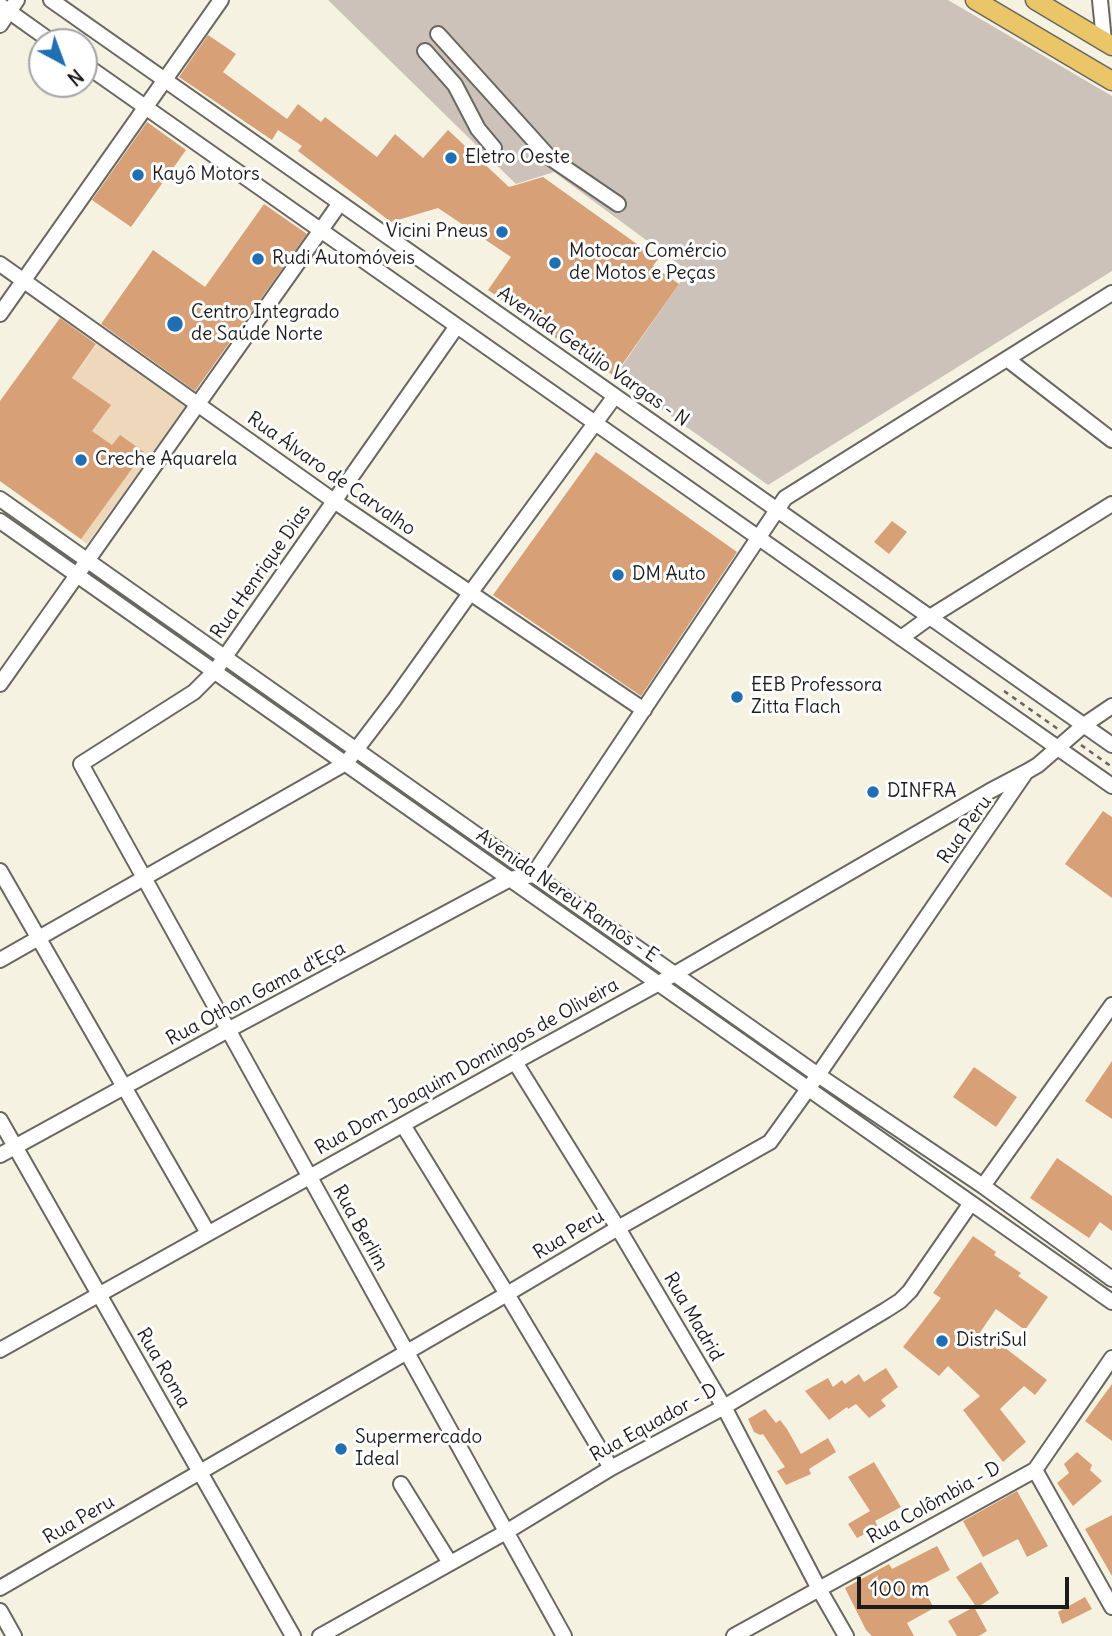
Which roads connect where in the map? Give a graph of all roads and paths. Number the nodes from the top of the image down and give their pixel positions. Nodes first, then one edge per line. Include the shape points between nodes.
1 (51, 0) edge
2 (221, 0) edge
3 (975, 0) edge
4 (1035, 0) edge
5 (1100, 0) edge
6 (9, 6) edge
7 (0, 25) edge
8 (35, 28) edge
9 (438, 34) dead end
10 (1108, 43) edge
11 (425, 51) dead end
12 (98, 74) edge
13 (165, 80) junction
14 (1112, 80) edge
15 (146, 108) junction
16 (494, 148) dead end
17 (340, 203) junction
18 (618, 204) dead end
19 (321, 230) junction
20 (0, 264) edge
21 (23, 281) junction
22 (1112, 293) edge
23 (0, 314) edge
24 (457, 326) junction
25 (1007, 359) junction
26 (615, 396) junction
27 (197, 404) junction
28 (596, 424) junction
29 (1112, 440) edge
30 (0, 499) edge
31 (334, 501) junction
32 (1112, 504) edge
33 (777, 510) junction
34 (0, 521) edge
35 (758, 538) junction
36 (86, 560) junction
37 (77, 574) junction
38 (471, 592) junction
39 (157, 610) junction
40 (930, 617) junction
41 (147, 624) junction
42 (901, 638) junction
43 (225, 658) junction
44 (215, 671) junction
45 (0, 684) edge
46 (1112, 706) edge
47 (643, 710) junction
48 (1084, 725) junction
49 (1070, 737) junction
50 (1112, 745) edge
51 (1058, 748) junction
52 (355, 750) junction
53 (345, 763) junction
54 (81, 764) joint
55 (1112, 767) edge
56 (1026, 772) junction
57 (1112, 786) edge
58 (0, 871) edge
59 (533, 875) junction
60 (144, 877) junction
61 (510, 879) junction
62 (593, 917) junction
63 (583, 930) junction
64 (38, 938) junction
65 (0, 960) edge
66 (674, 974) junction
67 (659, 984) junction
68 (1112, 1005) edge
69 (228, 1030) junction
70 (515, 1062) junction
71 (818, 1076) junction
72 (124, 1087) junction
73 (808, 1089) junction
74 (0, 1120) edge
75 (403, 1125) junction
76 (15, 1147) junction
77 (0, 1155) edge
78 (310, 1176) junction
79 (984, 1186) junction
80 (971, 1203) junction
81 (618, 1228) junction
82 (208, 1233) junction
83 (1112, 1279) edge
84 (99, 1294) junction
85 (507, 1294) junction
86 (1112, 1302) edge
87 (0, 1350) edge
88 (407, 1352) junction
89 (1112, 1358) edge
90 (724, 1407) junction
91 (611, 1468) junction
92 (1035, 1470) junction
93 (200, 1472) junction
94 (401, 1484) dead end
95 (506, 1532) junction
96 (450, 1563) junction
97 (0, 1588) edge
98 (819, 1589) junction
99 (1112, 1607) edge
100 (0, 1611) edge
101 (14, 1636) edge
102 (293, 1636) edge
103 (320, 1636) edge
104 (564, 1636) edge
105 (734, 1636) edge
106 (846, 1636) edge

1 - 13 street, Avenida Getúlio Vargas - N
2 - 13 street
3 - 14 main road
4 - 10 main road
5 - 10 street
6 - 7 street
6 - 8 street
9 - 18 street via 549,157
11 - 16 street via 455,85 478,129
12 - 15 street
13 - 15 street
13 - 17 street, Avenida Getúlio Vargas - N
15 - 19 street
15 - 21 street
17 - 19 street
17 - 26 street, Avenida Getúlio Vargas - N
19 - 24 street
19 - 27 street
20 - 21 street, Rua Álvaro de Carvalho
21 - 23 street
21 - 27 street, Rua Álvaro de Carvalho
22 - 25 street
24 - 28 street
24 - 31 street, Rua Henrique Dias
25 - 29 street
25 - 33 street via 785,498
26 - 28 street
26 - 33 street, Avenida Getúlio Vargas - N
27 - 31 street, Rua Álvaro de Carvalho
27 - 36 street
28 - 35 street
28 - 38 street
30 - 36 street, Avenida Nereu Ramos - E
31 - 38 street, Rua Álvaro de Carvalho
31 - 43 street, Rua Henrique Dias
32 - 40 street
33 - 35 street
33 - 40 street, Avenida Getúlio Vargas - N
34 - 37 street, Avenida Nereu Ramos - E
35 - 42 street
35 - 47 street
36 - 37 street
36 - 39 street, Avenida Nereu Ramos - E
37 - 41 street, Avenida Nereu Ramos - E
37 - 45 street
38 - 47 street, Rua Álvaro de Carvalho
38 - 52 street
39 - 41 street
39 - 43 street, Avenida Nereu Ramos - E
40 - 42 street
40 - 48 street, Avenida Getúlio Vargas - N
41 - 44 street, Avenida Nereu Ramos - E
42 - 51 street
43 - 44 street, Rua Henrique Dias
43 - 52 street, Avenida Nereu Ramos - E
44 - 53 street, Avenida Nereu Ramos - E
44 - 54 street, Rua Henrique Dias via 194,692
46 - 48 street, Rua Dom Joaquim Domingos de Oliveira
47 - 59 street
48 - 49 street, Rua Dom Joaquim Domingos de Oliveira
48 - 50 street, Avenida Getúlio Vargas - N
49 - 51 street, Rua Dom Joaquim Domingos de Oliveira
49 - 55 path
51 - 56 street, Rua Dom Joaquim Domingos de Oliveira
51 - 57 street
52 - 53 street
52 - 59 street, Avenida Nereu Ramos - E
53 - 60 street
53 - 61 street, Avenida Nereu Ramos - E
54 - 60 street, Rua Berlim
56 - 66 street, Rua Dom Joaquim Domingos de Oliveira
56 - 71 street, Rua Peru
58 - 64 street
59 - 61 street, Rua Othon Gama d'Eça
59 - 62 street, Avenida Nereu Ramos - E
60 - 64 street
60 - 69 street, Rua Berlim
61 - 63 street, Avenida Nereu Ramos - E
61 - 69 street, Rua Othon Gama d'Eça
62 - 63 street
62 - 66 street, Avenida Nereu Ramos - E
63 - 67 street, Avenida Nereu Ramos - E
64 - 65 street
64 - 72 street
66 - 67 street, Rua Dom Joaquim Domingos de Oliveira
66 - 71 street, Avenida Nereu Ramos - E
67 - 70 street, Rua Dom Joaquim Domingos de Oliveira
67 - 73 street, Avenida Nereu Ramos - E
68 - 79 street
69 - 72 street, Rua Othon Gama d'Eça
69 - 78 street, Rua Berlim
70 - 75 street, Rua Dom Joaquim Domingos de Oliveira
70 - 81 street, Rua Madrid
71 - 73 street, Rua Peru
71 - 79 street, Avenida Nereu Ramos - E
72 - 76 street, Rua Othon Gama d'Eça
72 - 82 street
73 - 80 street, Avenida Nereu Ramos - E
73 - 81 street, Rua Peru via 770,1142
74 - 76 street, Rua Roma
75 - 78 street, Rua Dom Joaquim Domingos de Oliveira
75 - 85 street
76 - 77 street, Rua Othon Gama d'Eça
76 - 84 street, Rua Roma
78 - 82 street, Rua Dom Joaquim Domingos de Oliveira
78 - 88 street, Rua Berlim
79 - 83 street, Avenida Nereu Ramos - E
80 - 86 street, Avenida Nereu Ramos - E
80 - 90 street, Rua Equador - D via 900,1301
81 - 85 street, Rua Peru
81 - 90 street, Rua Madrid
82 - 84 street, Rua Dom Joaquim Domingos de Oliveira
84 - 87 street, Rua Dom Joaquim Domingos de Oliveira
84 - 93 street, Rua Roma
85 - 88 street, Rua Peru
85 - 91 street
88 - 93 street, Rua Peru
88 - 95 street, Rua Berlim
89 - 92 street, Rua Colômbia - D
90 - 91 street, Rua Equador - D
90 - 98 street, Rua Madrid
91 - 95 street, Rua Equador - D
92 - 98 street, Rua Colômbia - D
92 - 99 street
93 - 97 street, Rua Peru
93 - 102 street, Rua Roma
94 - 96 street
95 - 96 street, Rua Equador - D
95 - 104 street, Rua Berlim
96 - 103 street, Rua Equador - D
98 - 105 street, Rua Colômbia - D
98 - 106 street, Rua Madrid
100 - 101 street

